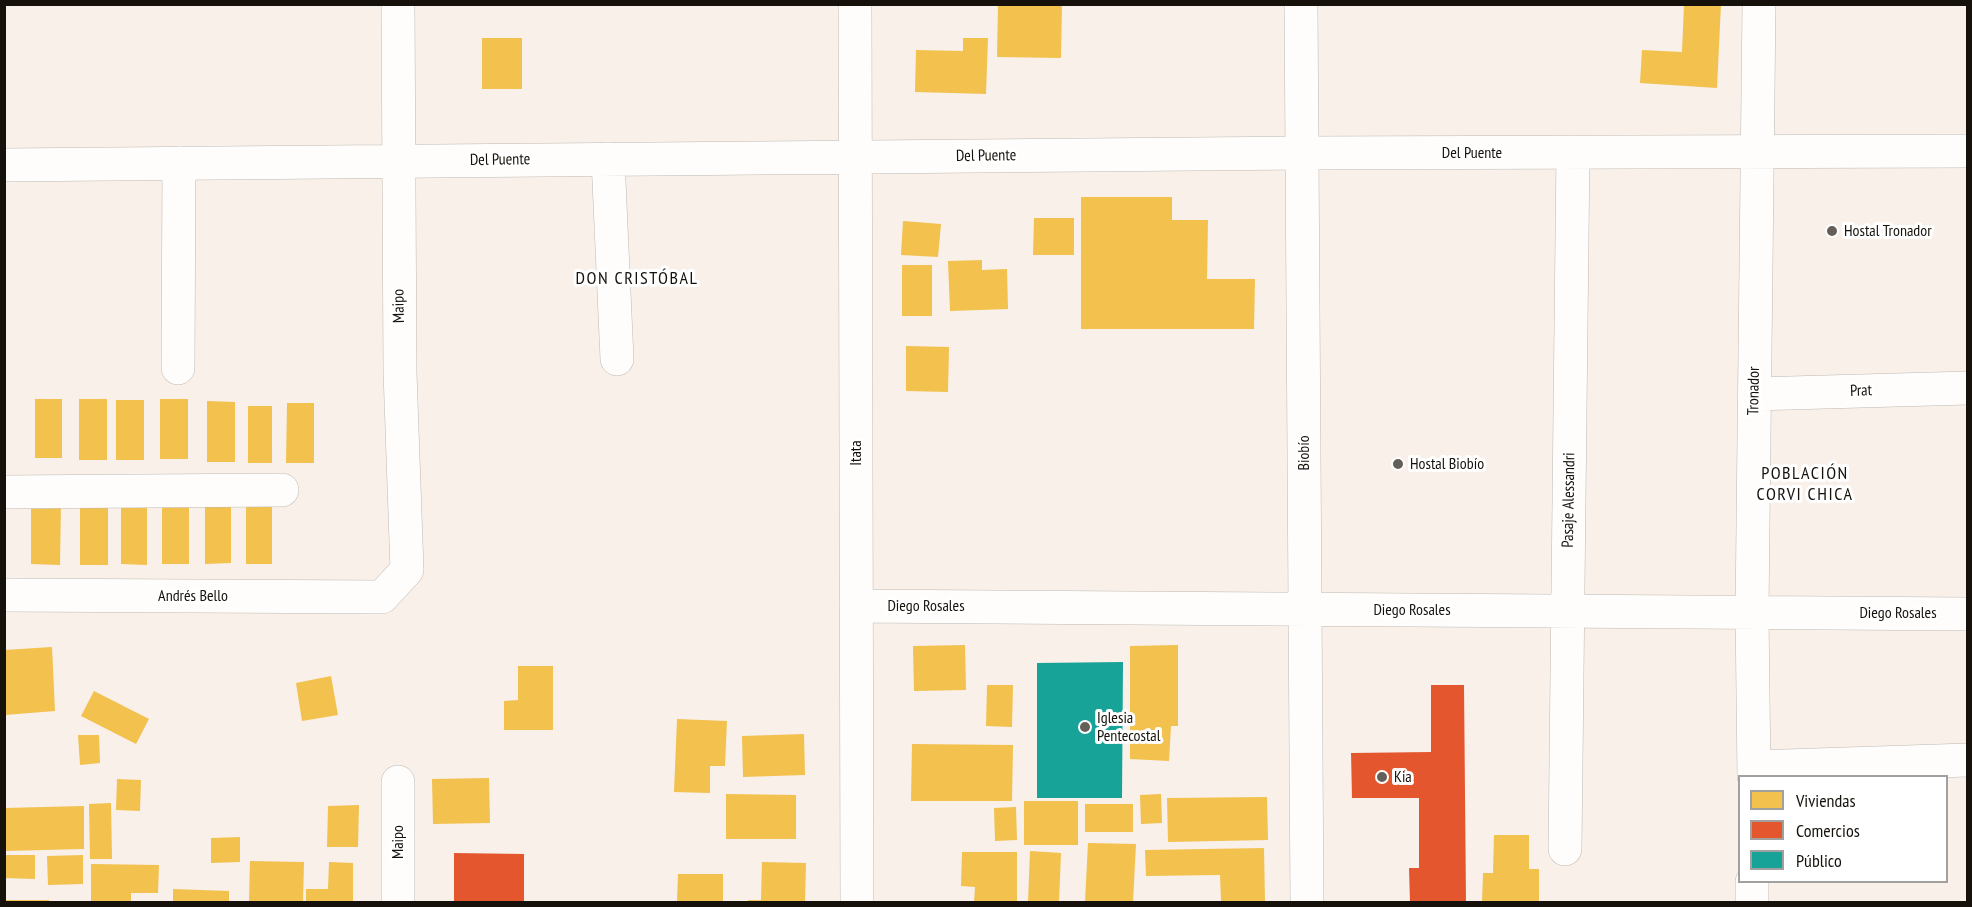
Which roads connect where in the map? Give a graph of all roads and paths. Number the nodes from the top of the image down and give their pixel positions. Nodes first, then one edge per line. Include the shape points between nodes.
1 (398, 4) edge
2 (855, 4) edge
3 (1301, 4) edge
4 (1758, 4) edge
5 (1968, 151) edge
6 (1573, 152) junction
7 (1757, 152) junction
8 (1302, 153) junction
9 (856, 157) junction
10 (608, 159) junction
11 (398, 161) junction
12 (179, 163) junction
13 (4, 165) edge
14 (617, 359) dead end
15 (177, 368) dead end
16 (1968, 388) edge
17 (1754, 394) junction
18 (282, 490) dead end
19 (4, 492) edge
20 (4, 595) edge
21 (382, 597) joint
22 (856, 606) junction
23 (1305, 609) junction
24 (1567, 610) junction
25 (1752, 612) junction
26 (1968, 614) edge
27 (1968, 760) edge
28 (1754, 772) edge
29 (398, 782) dead end
30 (1565, 849) dead end
31 (1752, 883) edge
32 (398, 903) edge
33 (857, 903) edge
34 (1307, 903) edge
35 (1752, 903) edge

1 - 11 street, Maipo
2 - 9 street, Itata
3 - 8 street, Biobío
4 - 7 street, Tronador
5 - 7 street, Del Puente
6 - 7 street, Del Puente
6 - 8 street, Del Puente
6 - 24 street, Pasaje Alessandri
7 - 17 street, Tronador
8 - 9 street, Del Puente
8 - 23 street, Biobío
9 - 10 street, Del Puente
9 - 22 street, Itata
10 - 11 street, Del Puente
10 - 14 street
11 - 12 street, Del Puente
11 - 21 street, Maipo via 407,570
12 - 13 street, Del Puente
12 - 15 street
16 - 17 street, Prat
17 - 25 street, Tronador
18 - 19 street
20 - 21 street, Andrés Bello
22 - 23 street, Diego Rosales
22 - 33 street, Itata
23 - 24 street, Diego Rosales
23 - 34 street, Biobío
24 - 25 street, Diego Rosales
24 - 30 street, Pasaje Alessandri
25 - 26 street, Diego Rosales
25 - 28 street, Tronador
27 - 28 street
29 - 32 street, Maipo
31 - 35 street

